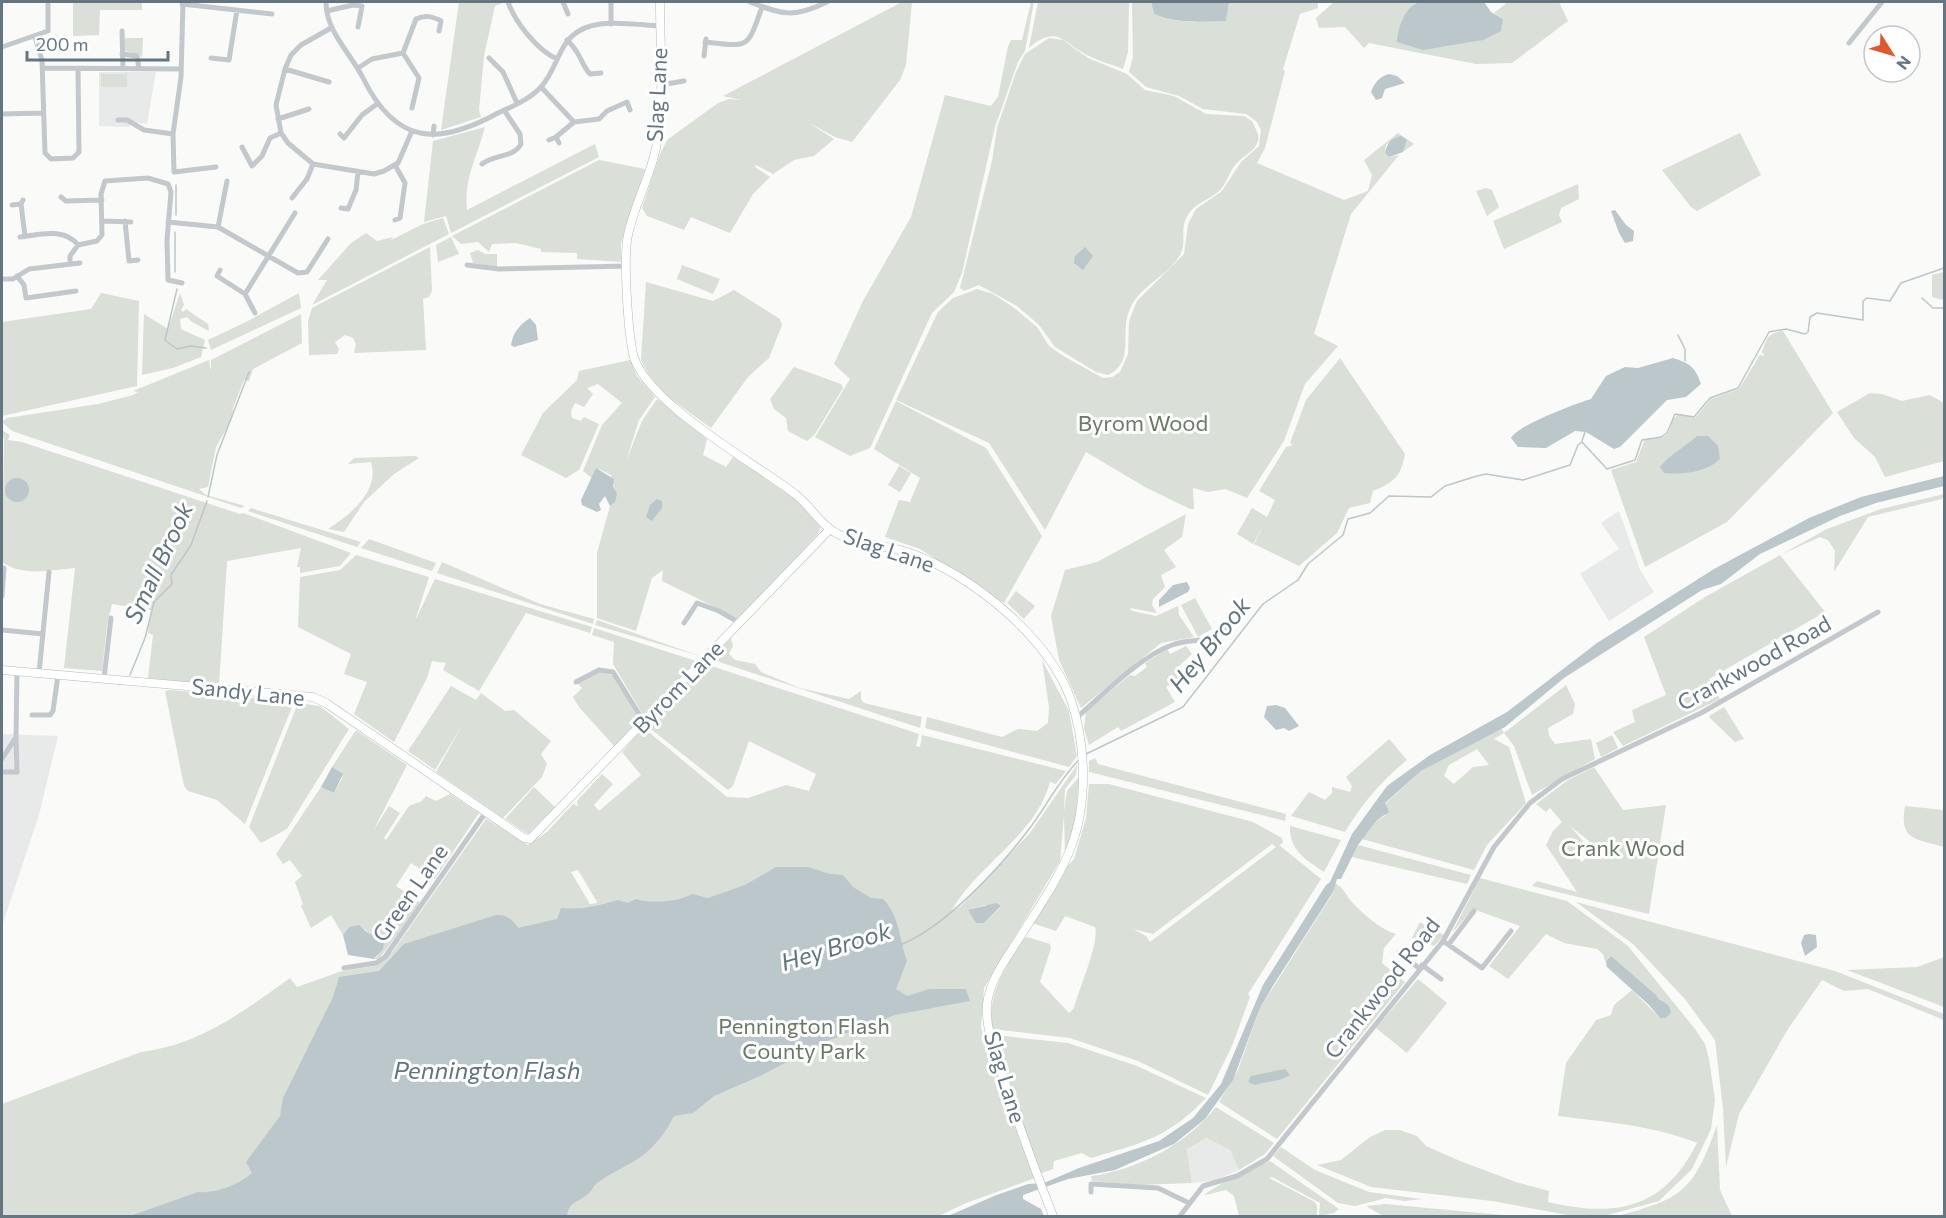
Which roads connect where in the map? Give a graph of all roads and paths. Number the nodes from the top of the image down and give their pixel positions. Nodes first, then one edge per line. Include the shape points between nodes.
1 (48, 2) edge
2 (326, 2) edge
3 (508, 2) edge
4 (563, 2) edge
5 (611, 2) edge
6 (660, 2) edge
7 (750, 2) edge
8 (827, 2) edge
9 (1882, 2) edge
10 (183, 3) edge
11 (364, 4) edge
12 (573, 5) dead end
13 (762, 7) junction
14 (237, 10) junction
15 (327, 11) junction
16 (272, 14) dead end
17 (611, 24) junction
18 (660, 26) junction
19 (358, 27) dead end
20 (331, 28) junction
21 (122, 31) dead end
22 (439, 31) dead end
23 (35, 37) junction
24 (567, 40) junction
25 (1849, 43) dead end
26 (2, 47) edge
27 (403, 53) junction
28 (122, 54) junction
29 (704, 56) dead end
30 (211, 58) dead end
31 (557, 59) junction
32 (489, 67) dead end
33 (42, 68) junction
34 (358, 68) junction
35 (78, 69) junction
36 (123, 69) junction
37 (139, 69) junction
38 (181, 69) junction
39 (285, 69) junction
40 (601, 72) dead end
41 (684, 81) dead end
42 (330, 82) dead end
43 (660, 85) junction
44 (541, 87) junction
45 (406, 99) dead end
46 (517, 103) junction
47 (377, 104) junction
48 (309, 109) dead end
49 (504, 110) junction
50 (630, 110) dead end
51 (43, 113) junction
52 (2, 114) edge
53 (278, 118) junction
54 (117, 120) dead end
55 (574, 122) junction
56 (434, 126) dead end
57 (412, 131) junction
58 (281, 133) junction
59 (173, 134) junction
60 (434, 135) junction
61 (343, 139) dead end
62 (549, 140) dead end
63 (242, 147) dead end
64 (313, 164) junction
65 (482, 164) dead end
66 (395, 165) junction
67 (216, 167) dead end
68 (358, 172) junction
69 (227, 181) dead end
70 (292, 198) dead end
71 (102, 200) junction
72 (63, 202) dead end
73 (12, 205) dead end
74 (348, 209) dead end
75 (295, 213) dead end
76 (104, 220) junction
77 (400, 220) dead end
78 (168, 222) junction
79 (218, 227) junction
80 (328, 238) dead end
81 (78, 245) junction
82 (268, 255) junction
83 (138, 260) dead end
84 (80, 263) dead end
85 (70, 264) junction
86 (467, 265) dead end
87 (626, 266) junction
88 (220, 270) dead end
89 (307, 272) junction
90 (18, 276) junction
91 (313, 276) dead end
92 (2, 279) edge
93 (67, 283) dead end
94 (182, 283) dead end
95 (76, 291) dead end
96 (68, 292) junction
97 (245, 294) junction
98 (255, 313) dead end
99 (830, 529) junction
100 (4, 568) dead end
101 (49, 573) dead end
102 (2, 596) edge
103 (1878, 612) dead end
104 (111, 618) dead end
105 (684, 623) dead end
106 (740, 623) junction
107 (1231, 624) dead end
108 (2, 630) edge
109 (43, 634) junction
110 (2, 670) edge
111 (17, 672) junction
112 (39, 673) junction
113 (58, 675) junction
114 (104, 678) junction
115 (576, 682) dead end
116 (32, 715) dead end
117 (1076, 718) junction
118 (644, 722) junction
119 (16, 737) junction
120 (2, 759) edge
121 (2, 772) edge
122 (486, 812) junction
123 (524, 838) joint
124 (1474, 911) dead end
125 (1511, 931) dead end
126 (1446, 942) junction
127 (1399, 952) dead end
128 (1421, 967) junction
129 (344, 968) dead end
130 (1441, 979) dead end
131 (1091, 1192) dead end
132 (1189, 1203) junction
133 (1053, 1216) edge
134 (1180, 1216) edge

1 - 23 street via 48,31
2 - 15 street
3 - 31 street via 520,24
4 - 12 street via 567,11
5 - 17 street
6 - 18 street, Slag Lane
7 - 13 street
8 - 13 street via 795,14
9 - 25 street
10 - 14 street
10 - 38 street
11 - 15 street
11 - 19 street
13 - 29 street via 745,44 706,40
14 - 16 street
14 - 30 street via 229,60
15 - 20 street
17 - 18 street
17 - 24 street via 584,28
18 - 43 street, Slag Lane
20 - 34 street
20 - 39 street via 301,45
21 - 28 street
22 - 27 street via 444,22 426,16 416,19
23 - 26 street
23 - 33 street
24 - 31 street
24 - 40 street via 579,51 588,75
27 - 34 street via 372,60
27 - 45 street via 419,78 412,104
28 - 36 street
28 - 37 street via 137,57
31 - 44 street
32 - 46 street via 492,60 503,72
33 - 35 street
33 - 51 street
34 - 47 street
35 - 36 street
35 - 51 street via 79,152 75,157 46,156
36 - 37 street
37 - 38 street
38 - 59 street
39 - 42 street
39 - 53 street via 276,105
41 - 43 street
43 - 87 street, Slag Lane via 658,139 628,236
44 - 46 street
44 - 55 street
46 - 49 street
47 - 57 street
47 - 61 street via 362,115
48 - 53 street
49 - 60 street via 466,130
49 - 65 street via 520,134 521,144 514,153
50 - 55 street via 629,101 599,118
51 - 52 street
53 - 58 street
54 - 59 street
55 - 62 street via 557,140
56 - 60 street
57 - 60 street
57 - 66 street
58 - 63 street via 270,138 262,156 252,166
58 - 64 street via 298,154
59 - 67 street via 172,173
64 - 68 street
64 - 70 street via 300,194
66 - 68 street via 374,174
66 - 77 street via 405,183
68 - 74 street via 355,195
69 - 79 street
71 - 72 street
71 - 76 street
71 - 78 street via 102,185 108,180 162,180 171,192
73 - 81 street via 22,202 23,236 60,234
75 - 82 street
76 - 81 street via 100,239
76 - 83 street via 128,222 127,261
78 - 79 street
78 - 94 street via 168,280
79 - 82 street
80 - 89 street
81 - 85 street via 70,256
82 - 89 street via 298,273
82 - 97 street
84 - 85 street
85 - 90 street via 29,269
86 - 87 street via 499,269
87 - 99 street, Slag Lane via 634,358 647,381 695,423 797,495
88 - 97 street via 217,276
89 - 91 street
90 - 92 street
90 - 96 street via 24,285 22,298
93 - 96 street
95 - 96 street
97 - 98 street
99 - 106 street, Byrom Lane
99 - 117 street, Slag Lane via 838,535 924,558 1002,608 1054,666
100 - 102 street
101 - 109 street
103 - 126 street, Crankwood Road via 1701,713 1562,779 1530,802 1494,847
104 - 114 street
105 - 106 street via 697,603
106 - 118 street, Byrom Lane
107 - 117 street via 1221,635 1174,644 1154,654
108 - 109 street
109 - 112 street
110 - 111 street, Sandy Lane
111 - 112 street, Sandy Lane
111 - 119 street
112 - 113 street, Sandy Lane
113 - 114 street, Sandy Lane
113 - 116 street via 52,713
114 - 122 street, Sandy Lane via 320,700
115 - 118 street via 598,670 613,672
117 - 133 street, Slag Lane via 1082,768 1080,816 1071,847 999,971 988,1000 989,1032
118 - 123 street, Byrom Lane via 534,837
119 - 120 street
119 - 121 street via 17,772
122 - 123 street, Sandy Lane
122 - 129 street, Green Lane via 385,957 376,963
124 - 126 street
125 - 126 street via 1482,968
126 - 128 street, Crankwood Road
127 - 128 street
128 - 130 street
128 - 132 street, Crankwood Road via 1267,1159 1237,1176 1203,1186
131 - 132 street via 1091,1184 1158,1188
132 - 134 street, Crankwood Road

